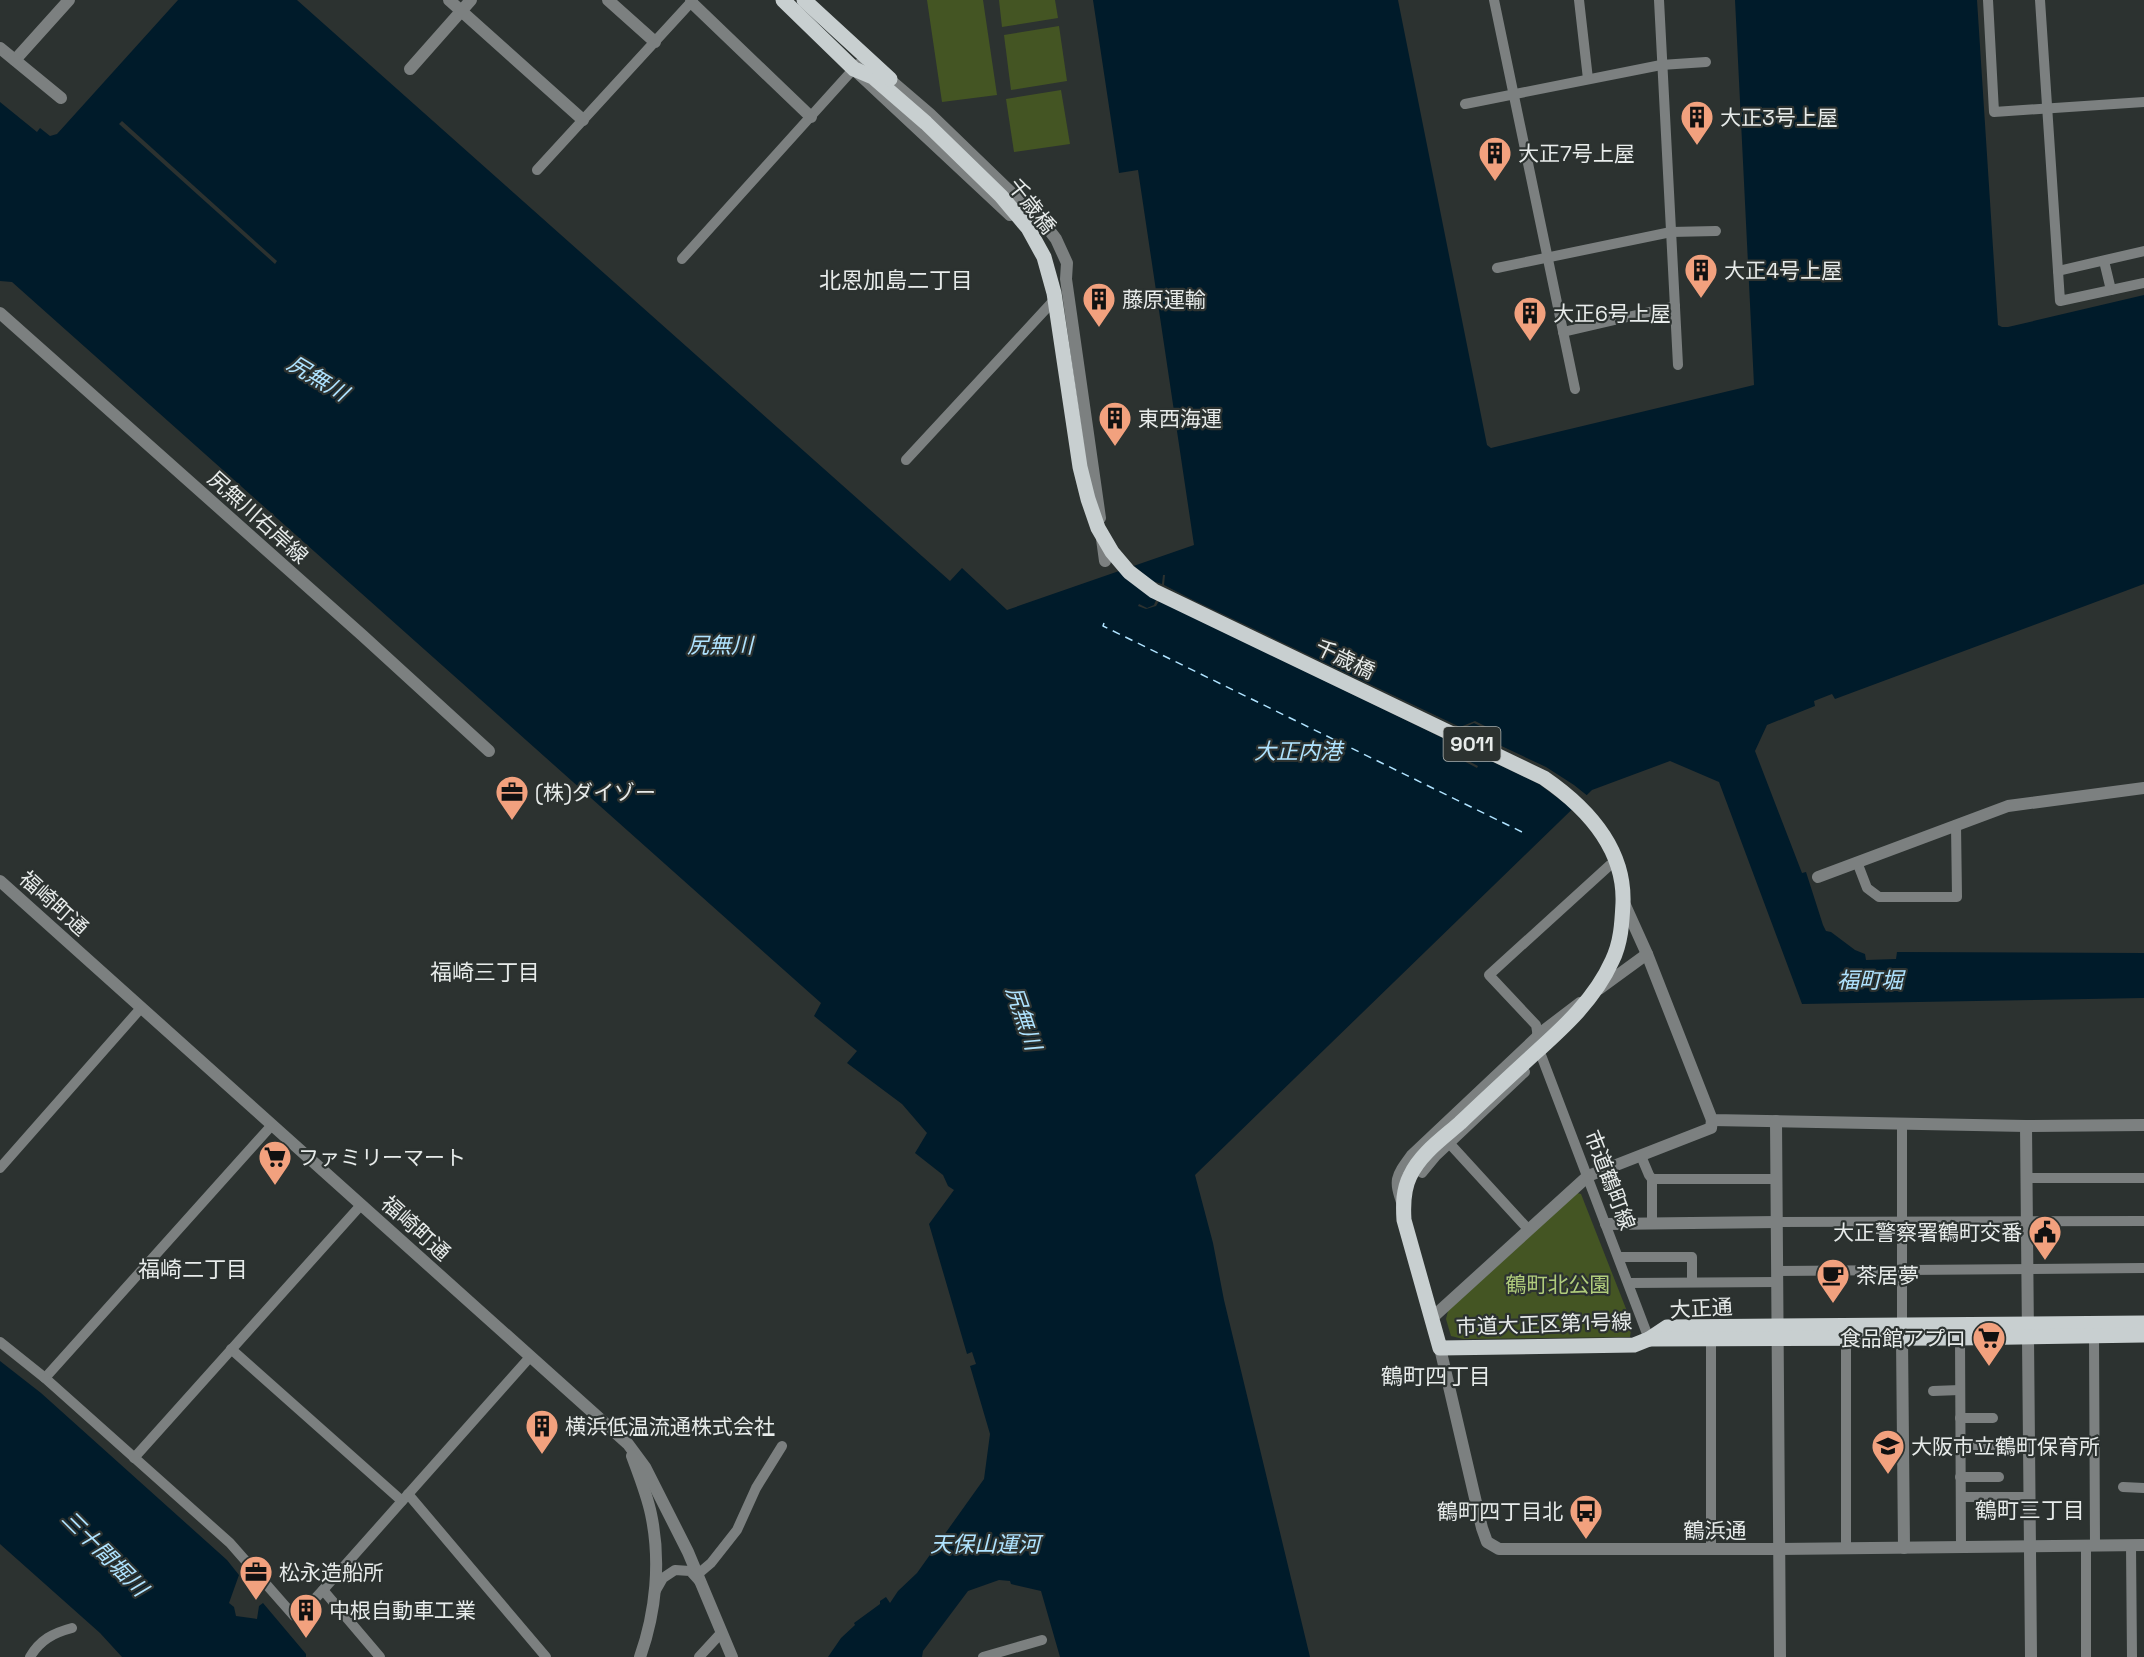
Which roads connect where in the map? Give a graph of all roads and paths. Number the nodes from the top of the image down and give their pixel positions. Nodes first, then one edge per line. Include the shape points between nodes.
1 (69, 0) edge
2 (449, 0) edge
3 (471, 0) edge
4 (608, 0) edge
5 (783, 0) edge
6 (804, 0) edge
7 (1494, 0) edge
8 (1579, 0) edge
9 (1659, 0) edge
10 (1988, 0) edge
11 (2040, 0) edge
12 (691, 1) edge
13 (461, 11) junction
14 (655, 42) junction
15 (0, 48) edge
16 (15, 60) junction
17 (1707, 62) dead end
18 (859, 63) junction
19 (1661, 65) junction
20 (410, 69) dead end
21 (1588, 79) junction
22 (895, 84) junction
23 (1514, 93) junction
24 (61, 98) dead end
25 (2144, 102) edge
26 (1465, 104) dead end
27 (908, 107) junction
28 (2047, 109) junction
29 (811, 117) junction
30 (583, 120) junction
31 (537, 170) dead end
32 (1046, 226) junction
33 (1716, 231) dead end
34 (1027, 232) junction
35 (1671, 232) junction
36 (2144, 252) edge
37 (1548, 258) junction
38 (682, 259) dead end
39 (2104, 261) junction
40 (1497, 268) dead end
41 (2058, 271) junction
42 (1067, 282) junction
43 (2144, 283) edge
44 (2111, 290) junction
45 (1675, 306) junction
46 (0, 313) edge
47 (1563, 332) junction
48 (1678, 365) dead end
49 (1575, 389) dead end
50 (906, 460) dead end
51 (1105, 561) dead end
52 (489, 751) dead end
53 (2144, 788) edge
54 (1956, 825) junction
55 (1857, 862) junction
56 (1610, 865) joint
57 (1818, 877) dead end
58 (1, 884) edge
59 (1647, 954) junction
60 (141, 1008) junction
61 (1538, 1035) junction
62 (1541, 1055) junction
63 (1712, 1120) junction
64 (1776, 1121) junction
65 (1902, 1124) junction
66 (272, 1125) junction
67 (2144, 1125) edge
68 (2026, 1126) junction
69 (1450, 1144) junction
70 (1641, 1156) junction
71 (0, 1168) edge
72 (1416, 1175) junction
73 (1588, 1176) junction
74 (2027, 1178) junction
75 (2144, 1178) edge
76 (1652, 1179) junction
77 (1776, 1179) junction
78 (362, 1205) junction
79 (1403, 1210) junction
80 (2027, 1221) junction
81 (2144, 1221) edge
82 (1777, 1222) junction
83 (1902, 1222) junction
84 (1606, 1224) junction
85 (1652, 1224) junction
86 (1528, 1229) junction
87 (1619, 1257) junction
88 (2027, 1268) junction
89 (2144, 1268) edge
90 (1902, 1270) junction
91 (1777, 1276) junction
92 (1692, 1282) junction
93 (1629, 1283) junction
94 (1433, 1317) junction
95 (2144, 1323) edge
96 (2027, 1330) junction
97 (1902, 1331) junction
98 (1777, 1332) junction
99 (2144, 1335) edge
100 (2094, 1336) junction
101 (1846, 1338) junction
102 (1960, 1338) junction
103 (1649, 1339) junction
104 (1711, 1339) junction
105 (0, 1342) edge
106 (1440, 1348) junction
107 (231, 1349) junction
108 (530, 1357) junction
109 (45, 1378) junction
110 (1960, 1390) junction
111 (1933, 1391) dead end
112 (1960, 1418) junction
113 (1993, 1418) dead end
114 (628, 1444) junction
115 (1993, 1444) dead end
116 (1960, 1445) junction
117 (782, 1446) dead end
118 (134, 1458) junction
119 (1960, 1477) junction
120 (1999, 1477) dead end
121 (2123, 1487) dead end
122 (2144, 1488) edge
123 (1961, 1497) junction
124 (2028, 1497) junction
125 (405, 1498) junction
126 (2138, 1545) edge
127 (2029, 1546) junction
128 (2090, 1546) junction
129 (1961, 1547) junction
130 (1904, 1548) junction
131 (1712, 1549) junction
132 (1779, 1549) junction
133 (1846, 1549) junction
134 (701, 1580) junction
135 (322, 1590) junction
136 (655, 1592) junction
137 (72, 1628) dead end
138 (722, 1632) junction
139 (1042, 1640) dead end
140 (30, 1657) edge
141 (380, 1657) edge
142 (546, 1657) edge
143 (640, 1657) edge
144 (699, 1657) edge
145 (732, 1657) edge
146 (983, 1657) edge
147 (1780, 1657) edge
148 (2031, 1657) edge
149 (2086, 1657) edge
150 (2132, 1657) edge

1 - 16 street
2 - 13 street
3 - 13 street
4 - 14 street
5 - 18 main road
6 - 18 main road
7 - 23 street
8 - 21 street
9 - 19 street
10 - 28 street via 1994,112
11 - 28 street
12 - 14 street
12 - 29 street
13 - 20 street
13 - 30 street
14 - 30 street
15 - 16 street
16 - 24 street
17 - 19 street
18 - 22 main road
18 - 27 main road, 千歳橋
18 - 29 street
18 - 34 street
19 - 21 street
19 - 35 street
21 - 23 street
22 - 27 main road
22 - 32 street
23 - 26 street
23 - 37 street
25 - 28 street
27 - 72 main road, 千歳橋 / 9011 via 1017,214 1037,242 1056,303 1086,492 1104,539 1129,572 1154,591 1544,778 1587,812 1610,846 1621,877 1621,931 1612,962 1597,988 1569,1022 1429,1151
28 - 41 street
29 - 38 street
30 - 31 street
32 - 34 street
32 - 42 street via 1067,263
33 - 35 street
34 - 42 street
35 - 37 street
35 - 45 street
36 - 39 street
37 - 40 street
37 - 47 street
39 - 41 street
39 - 44 street
41 - 44 street via 2060,301
42 - 50 street
42 - 51 street
43 - 44 street
45 - 47 street
45 - 48 street
46 - 52 street, 尻無川右岸線
47 - 49 street
53 - 54 street via 2008,806
54 - 55 street
54 - 55 street via 1957,897 1879,897 1867,888
55 - 57 street
56 - 59 street
56 - 61 street via 1490,975 1536,1025
58 - 60 street, 福崎町通
59 - 61 street
59 - 63 street
60 - 66 street, 福崎町通
60 - 71 street
61 - 62 street, 市道鶴町線
61 - 79 street via 1411,1155 1395,1185
62 - 69 street
62 - 73 street, 市道鶴町線
63 - 64 street
63 - 70 street via 1712,1128
64 - 65 street
64 - 77 street
65 - 68 street
65 - 83 street
66 - 78 street, 福崎町通
66 - 109 street
67 - 68 street
68 - 74 street
69 - 72 street
69 - 86 street
70 - 73 street
70 - 76 street
72 - 79 main road
73 - 84 street, 市道鶴町線
73 - 86 street
74 - 75 street
74 - 80 street
76 - 77 street
76 - 85 street
77 - 82 street
78 - 107 street
78 - 108 street, 福崎町通
79 - 94 main road
80 - 81 street
80 - 83 street
80 - 88 street
82 - 83 street
82 - 85 street
82 - 91 street
83 - 90 street
84 - 85 street
84 - 87 street, 市道鶴町線
86 - 94 street
87 - 92 street via 1692,1257
87 - 93 street, 市道鶴町線
88 - 89 street
88 - 90 street
88 - 96 street
90 - 91 street
90 - 97 street
91 - 92 street
91 - 98 street
92 - 93 street
93 - 103 street, 市道鶴町線
94 - 106 main road
95 - 96 main road, 大正通
96 - 97 main road, 大正通
96 - 100 main road, 大正通
96 - 102 main road, 大正通
96 - 124 street
97 - 98 main road, 大正通
97 - 101 main road, 大正通
97 - 102 main road, 大正通
97 - 130 street
98 - 101 main road, 大正通
98 - 103 main road, 大正通 via 1667,1327
98 - 104 main road, 大正通
98 - 132 street
99 - 100 main road, 大正通
100 - 128 street
101 - 133 street
102 - 110 street
103 - 104 main road, 大正通
103 - 106 main road, 市道大正区第1号線 via 1634,1345
104 - 131 street
105 - 109 street
106 - 131 street, 鶴浜通 via 1487,1542 1499,1549
107 - 118 street
107 - 125 street
108 - 114 street, 福崎町通
108 - 125 street
109 - 118 street
110 - 111 street
110 - 112 street
112 - 113 street
112 - 116 street
114 - 134 street, 福崎町通 via 645,1467
114 - 136 street via 654,1530
115 - 116 street
116 - 119 street
117 - 134 street via 756,1488 737,1530
118 - 135 street via 230,1543 294,1616 300,1615
119 - 120 street
119 - 123 street
121 - 122 street
123 - 124 street
123 - 129 street
124 - 127 street
125 - 135 street
125 - 142 street
126 - 128 street, 鶴浜通
126 - 150 street
127 - 128 street, 鶴浜通
127 - 129 street, 鶴浜通
127 - 148 street
128 - 149 street
129 - 130 street, 鶴浜通
130 - 133 street, 鶴浜通
131 - 132 street, 鶴浜通
132 - 133 street, 鶴浜通
132 - 147 street
134 - 136 street via 690,1571 675,1570 663,1578
134 - 138 street, 福崎町通
135 - 141 street
136 - 143 street
137 - 140 street via 44,1640
138 - 144 street
138 - 145 street, 福崎町通
139 - 146 street

